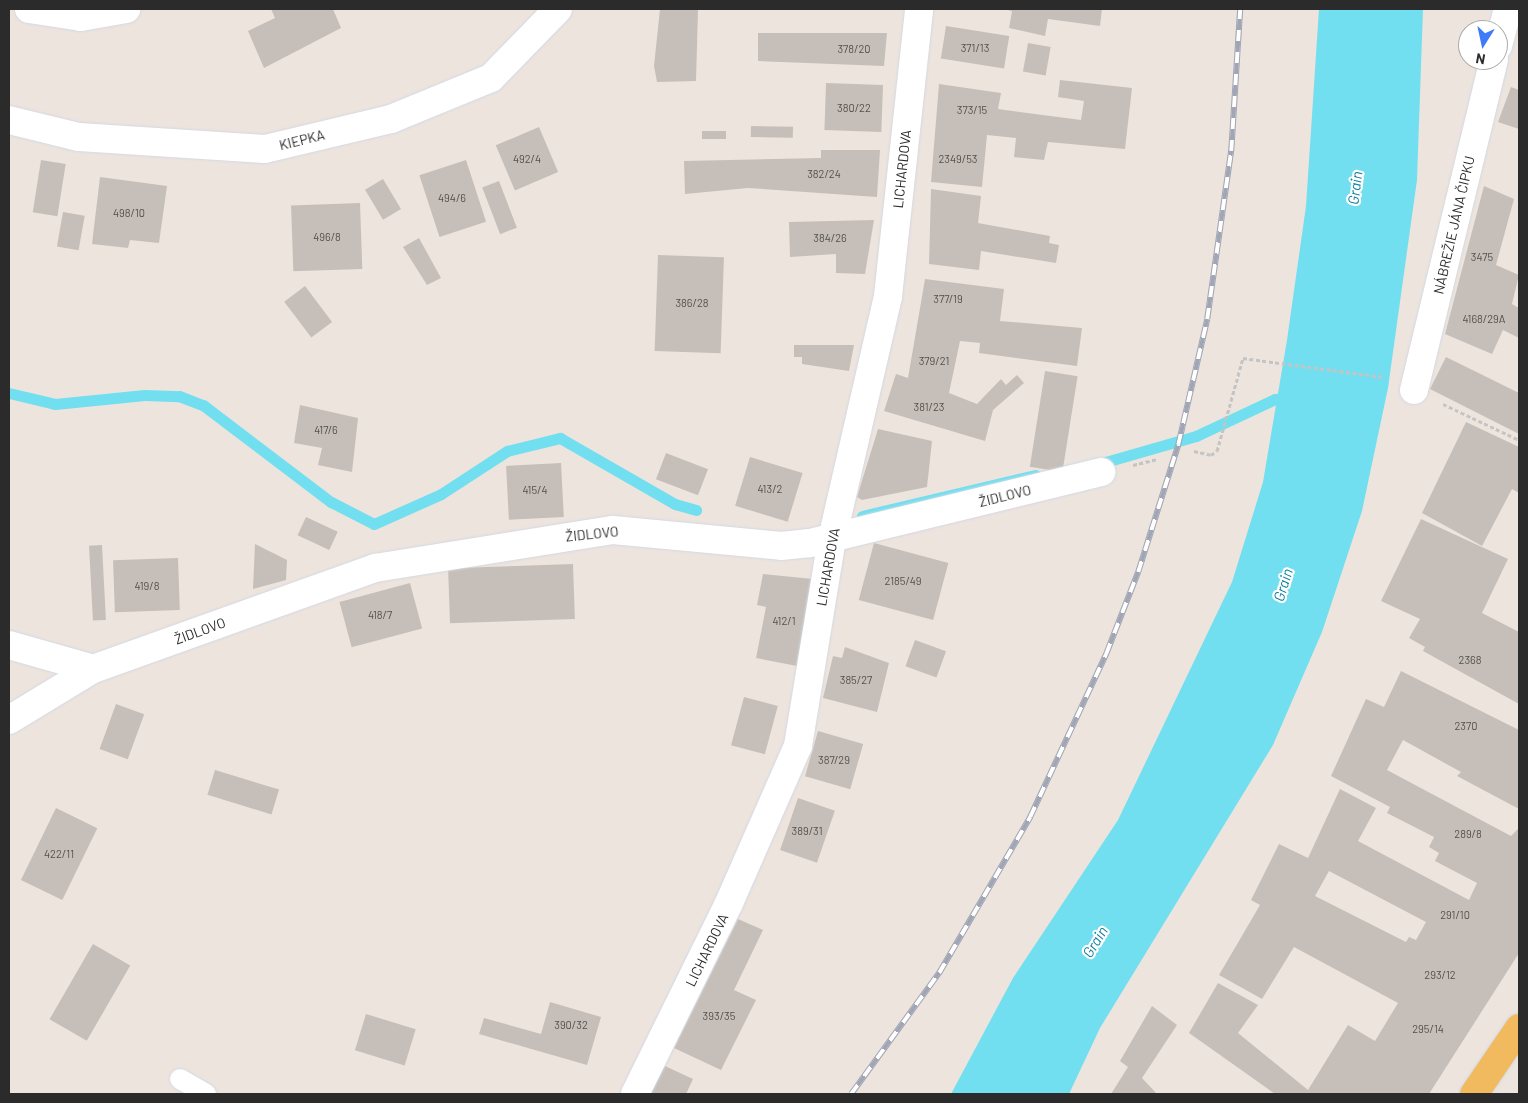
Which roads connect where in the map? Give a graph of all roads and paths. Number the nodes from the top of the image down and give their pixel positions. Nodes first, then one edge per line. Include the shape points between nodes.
1 (29, 9) edge
2 (126, 9) edge
3 (558, 9) edge
4 (919, 9) edge
5 (1491, 70) edge
6 (9, 120) edge
7 (1409, 385) junction
8 (1519, 440) edge
9 (1194, 451) dead end
10 (1101, 472) dead end
11 (832, 539) junction
12 (9, 645) edge
13 (93, 669) junction
14 (9, 720) edge
15 (1519, 1028) edge
16 (180, 1079) dead end
17 (206, 1094) edge
18 (635, 1094) edge
19 (1474, 1094) edge

1 - 2 street via 81,17
3 - 6 street, KIEPKA via 491,78 391,119 265,149 79,137
4 - 11 street, LICHARDOVA via 888,296
5 - 7 street, NÁBREŽIE JÁNA ČIPKU
7 - 8 path
7 - 9 path via 1251,356 1238,366 1219,443 1211,455
10 - 11 street, ŽIDLOVO
11 - 13 street, ŽIDLOVO via 781,546 613,530 375,568
11 - 18 street, LICHARDOVA via 798,746 729,903
12 - 13 street
13 - 14 street, ŽIDLOVO
15 - 19 main road
16 - 17 lane

